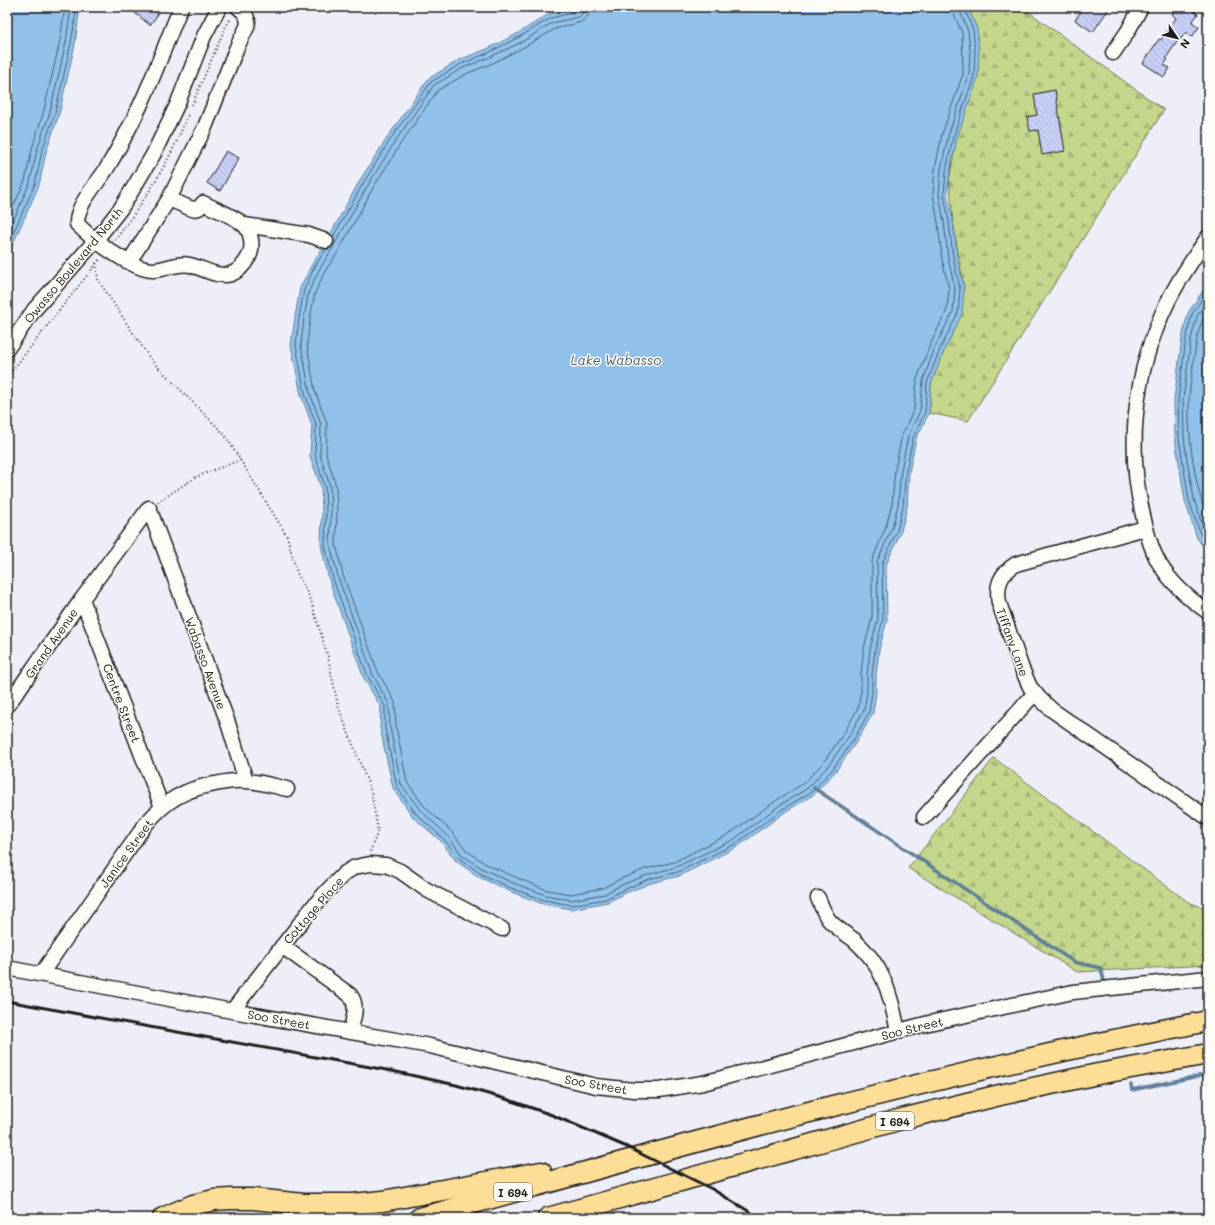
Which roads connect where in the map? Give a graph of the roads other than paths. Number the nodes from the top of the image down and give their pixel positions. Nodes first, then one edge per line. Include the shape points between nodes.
1 (182, 7) edge
2 (220, 7) edge
3 (238, 7) edge
4 (1141, 7) edge
5 (1113, 53) dead end
6 (168, 199) junction
7 (239, 222) junction
8 (1208, 237) edge
9 (96, 240) junction
10 (326, 241) dead end
11 (129, 262) junction
12 (7, 349) edge
13 (149, 508) joint
14 (1145, 528) junction
15 (82, 599) junction
16 (1208, 612) edge
17 (1035, 693) junction
18 (7, 706) edge
19 (246, 781) junction
20 (287, 789) dead end
21 (162, 807) junction
22 (924, 817) dead end
23 (1208, 818) edge
24 (818, 898) dead end
25 (502, 930) dead end
26 (282, 946) junction
27 (7, 968) edge
28 (41, 974) junction
29 (1208, 978) edge
30 (232, 1011) junction
31 (1208, 1021) edge
32 (898, 1031) junction
33 (350, 1032) junction
34 (1208, 1054) edge
35 (607, 1166) junction
36 (163, 1218) edge
37 (420, 1218) edge
38 (548, 1218) edge

1 - 9 street via 124,139 79,209 77,224
2 - 9 street, Owasso Boulevard North via 204,36 177,105 153,155 124,202
3 - 6 street via 245,13 247,27 205,127
4 - 5 street
6 - 7 street via 192,209 199,208 203,203
6 - 11 street
7 - 10 street via 309,235
7 - 11 street via 252,241 251,253 239,270 230,274 219,274 181,264 154,270
8 - 14 street via 1186,269 1163,312 1146,356 1140,383 1134,444 1136,480
9 - 11 street
9 - 12 street, Owasso Boulevard North via 34,310
13 - 15 street, Grand Avenue
13 - 19 street, Wabasso Avenue via 228,722
14 - 16 street via 1151,546 1170,579 1184,594
14 - 17 street, Tiffany Lane via 1020,563 1003,575 999,584 999,603 1022,669
15 - 18 street, Grand Avenue
15 - 21 street, Centre Street
17 - 22 street
17 - 23 street, Tiffany Lane via 1052,710
19 - 20 street
19 - 21 street, Janice Street via 233,780 203,786 174,798
21 - 28 street, Janice Street via 145,825
24 - 32 street via 828,919 854,939 878,968 891,998
25 - 26 street, Cottage Place via 427,890 400,872 386,865 370,864 355,866 345,873
26 - 30 street, Cottage Place
26 - 33 street via 350,995 355,1008
27 - 28 street, Soo Street
28 - 30 street, Soo Street
29 - 32 street, Soo Street via 1073,992
30 - 33 street, Soo Street
31 - 35 highway, I 694 via 1042,1055 905,1088
32 - 33 street, Soo Street via 703,1082 659,1090 596,1086 430,1046
34 - 38 highway, I 694 via 1091,1075 902,1119
35 - 36 highway via 560,1169 383,1201 352,1204 214,1200 193,1205
35 - 37 highway, I 694

